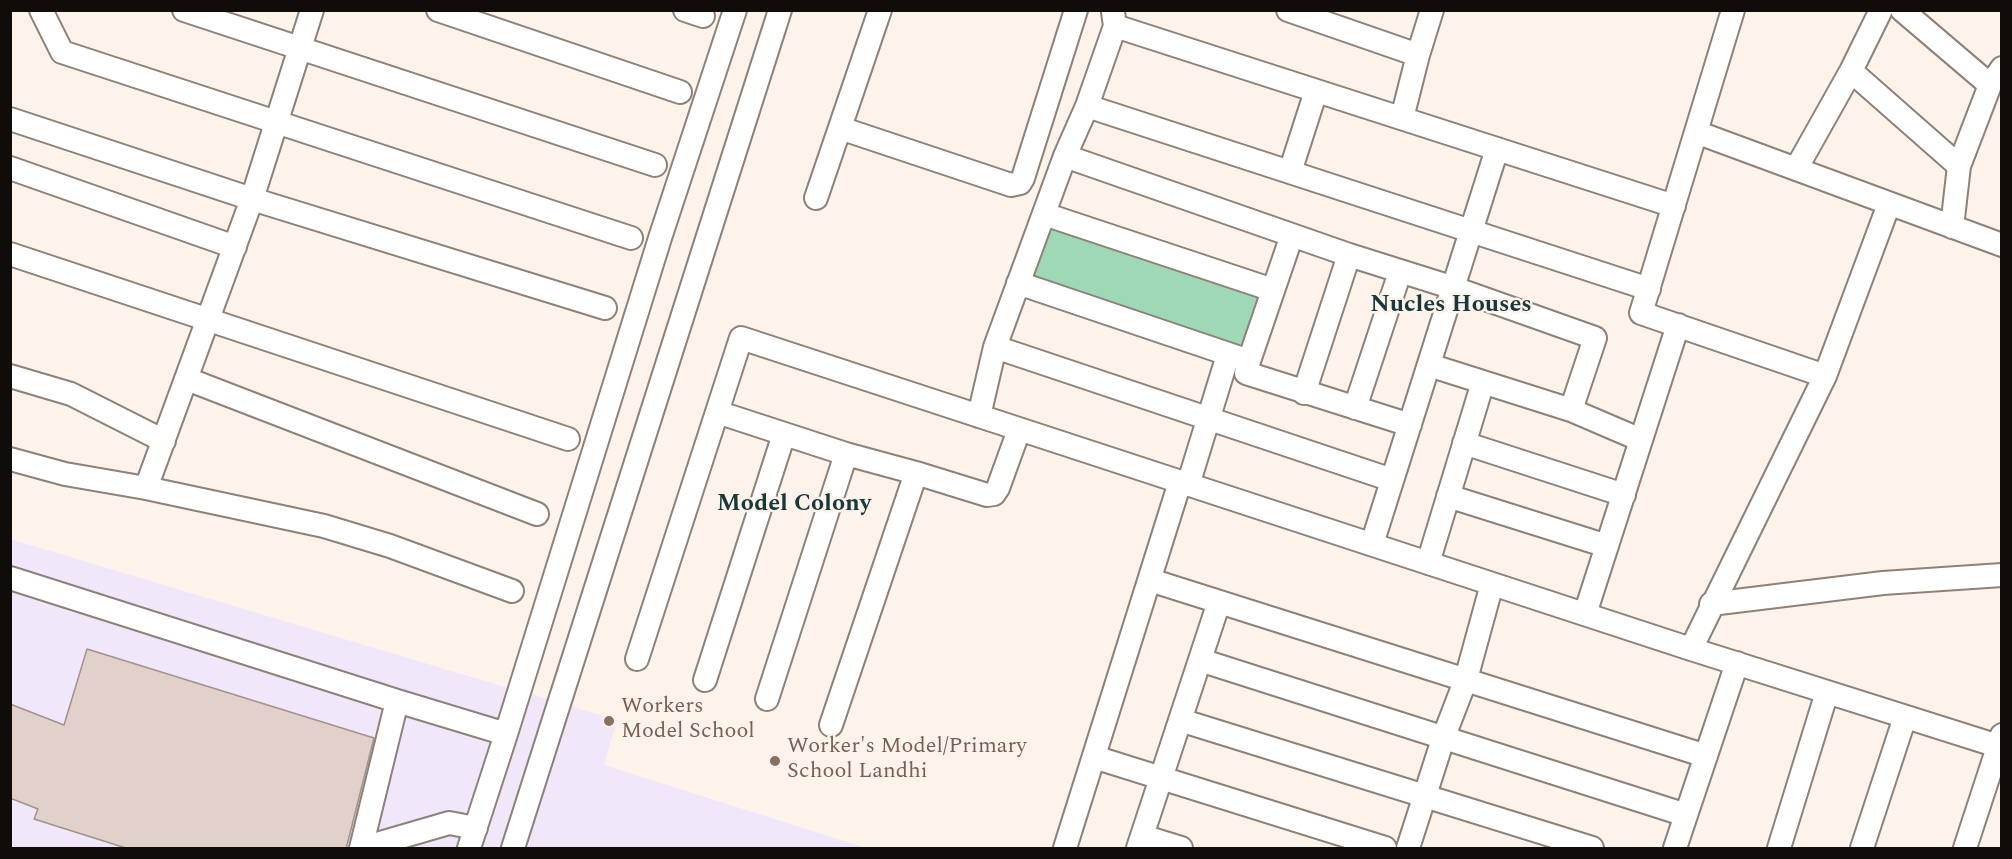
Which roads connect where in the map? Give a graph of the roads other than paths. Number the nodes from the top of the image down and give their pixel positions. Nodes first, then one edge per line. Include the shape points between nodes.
1 (41, 10) edge
2 (184, 10) edge
3 (312, 10) edge
4 (438, 10) edge
5 (735, 10) edge
6 (780, 10) edge
7 (880, 10) edge
8 (1076, 10) edge
9 (1288, 10) edge
10 (1432, 10) edge
11 (1733, 10) edge
12 (1881, 10) edge
13 (1902, 10) edge
14 (1114, 18) edge
15 (300, 48) junction
16 (1418, 55) junction
17 (1851, 71) junction
18 (1996, 76) edge
19 (1316, 91) junction
20 (680, 92) dead end
21 (1087, 106) junction
22 (1402, 118) junction
23 (10, 119) edge
24 (276, 122) junction
25 (840, 129) junction
26 (1696, 132) junction
27 (1497, 149) junction
28 (1065, 156) junction
29 (655, 165) dead end
30 (1959, 166) junction
31 (10, 168) edge
32 (1796, 169) junction
33 (1290, 172) junction
34 (816, 198) dead end
35 (252, 199) junction
36 (1889, 204) junction
37 (1674, 206) junction
38 (1044, 214) junction
39 (1952, 227) junction
40 (1470, 230) junction
41 (1292, 235) junction
42 (631, 238) dead end
43 (2001, 245) edge
44 (234, 247) junction
45 (10, 254) edge
46 (1349, 255) junction
47 (1400, 272) junction
48 (1018, 283) junction
49 (1454, 288) junction
50 (1649, 289) junction
51 (1273, 290) junction
52 (605, 308) dead end
53 (209, 319) junction
54 (1678, 326) junction
55 (995, 347) junction
56 (1238, 358) junction
57 (1429, 364) junction
58 (10, 376) edge
59 (1825, 376) junction
60 (187, 379) junction
61 (1484, 382) junction
62 (1304, 393) junction
63 (1354, 408) junction
64 (1571, 410) junction
65 (717, 412) junction
66 (979, 416) junction
67 (1208, 419) junction
68 (1410, 425) junction
69 (1019, 430) junction
70 (784, 434) junction
71 (568, 439) dead end
72 (1641, 440) junction
73 (164, 441) junction
74 (1464, 443) junction
75 (846, 454) junction
76 (10, 459) edge
77 (916, 473) junction
78 (1392, 480) junction
79 (1184, 483) junction
80 (146, 488) junction
81 (1624, 495) junction
82 (1448, 496) junction
83 (537, 514) dead end
84 (1372, 544) junction
85 (1607, 546) junction
86 (1428, 563) junction
87 (2001, 575) edge
88 (10, 578) edge
89 (1150, 580) junction
90 (1492, 584) junction
91 (512, 591) dead end
92 (1219, 602) junction
93 (1712, 604) junction
94 (1585, 614) junction
95 (1691, 649) junction
96 (637, 659) dead end
97 (1200, 660) junction
98 (1737, 663) junction
99 (1466, 679) junction
100 (705, 680) dead end
101 (1827, 692) junction
102 (767, 699) dead end
103 (397, 701) junction
104 (1905, 717) junction
105 (1180, 720) junction
106 (831, 725) dead end
107 (506, 734) junction
108 (1444, 736) junction
109 (2000, 740) edge
110 (1706, 756) junction
111 (1094, 757) junction
112 (1160, 777) junction
113 (1426, 797) junction
114 (1686, 815) junction
115 (472, 838) edge
116 (1140, 842) edge
117 (1679, 847) edge
118 (362, 849) edge
119 (513, 849) edge
120 (1065, 849) edge
121 (1181, 849) edge
122 (1385, 849) edge
123 (1408, 849) edge
124 (1592, 849) edge
125 (1779, 849) edge
126 (1862, 849) edge
127 (1965, 849) edge

1 - 24 street via 62,52
2 - 15 street
3 - 15 street
4 - 20 street
5 - 107 street
6 - 119 street
7 - 25 street
8 - 25 street via 1020,183 1011,185
9 - 16 street
10 - 16 street
11 - 26 street
12 - 17 street
13 - 18 street
14 - 19 street
14 - 21 street
15 - 24 street
15 - 29 street
16 - 22 street
17 - 30 street
17 - 32 street
18 - 30 street
19 - 22 street
19 - 33 street
21 - 28 street
21 - 33 street
22 - 27 street
23 - 35 street
24 - 35 street
24 - 42 street
25 - 34 street
26 - 32 street
26 - 37 street
27 - 37 street
27 - 40 street
28 - 38 street
28 - 41 street
30 - 39 street
31 - 44 street
32 - 36 street
33 - 40 street
35 - 44 street
35 - 52 street
36 - 39 street
36 - 59 street
37 - 50 street
38 - 48 street
38 - 51 street
39 - 43 street
40 - 49 street
40 - 50 street
41 - 46 street
41 - 51 street
44 - 53 street
45 - 53 street
46 - 47 street
46 - 62 street
47 - 49 street
47 - 63 street
48 - 55 street
48 - 56 street
49 - 57 street
49 - 64 street via 1595,338
50 - 54 street via 1641,313
51 - 56 street
53 - 60 street
53 - 71 street
54 - 59 street
54 - 72 street
55 - 66 street
55 - 67 street
56 - 62 street via 1246,374
56 - 67 street
57 - 61 street
57 - 68 street
58 - 73 street via 70,394
59 - 93 street
60 - 73 street
60 - 83 street
61 - 64 street
61 - 74 street
62 - 63 street
63 - 68 street
64 - 72 street
65 - 66 street via 741,338
65 - 70 street
65 - 96 street
66 - 69 street
67 - 78 street
67 - 79 street
68 - 78 street
69 - 77 street via 994,494
69 - 79 street
70 - 75 street
70 - 100 street
72 - 81 street
73 - 80 street
74 - 81 street
74 - 82 street
75 - 77 street
75 - 102 street
76 - 80 street via 65,474
77 - 106 street
78 - 84 street
79 - 84 street
79 - 89 street
80 - 91 street via 324,526
81 - 85 street
82 - 85 street
82 - 86 street
84 - 86 street
85 - 94 street
86 - 90 street
87 - 93 street via 1883,583
88 - 103 street
89 - 92 street
89 - 111 street
90 - 94 street
90 - 99 street
92 - 97 street
92 - 99 street
93 - 95 street
94 - 95 street
95 - 98 street
97 - 105 street
97 - 108 street
98 - 101 street
98 - 110 street
99 - 108 street
99 - 110 street
101 - 104 street
101 - 125 street
103 - 107 street
103 - 118 street
104 - 109 street
104 - 126 street
105 - 112 street
105 - 113 street
107 - 115 street
108 - 113 street
108 - 114 street
109 - 127 street
110 - 114 street
111 - 112 street
111 - 120 street
112 - 116 street
112 - 122 street
113 - 123 street
113 - 124 street
114 - 117 street
115 - 118 street via 449,823
116 - 121 street

